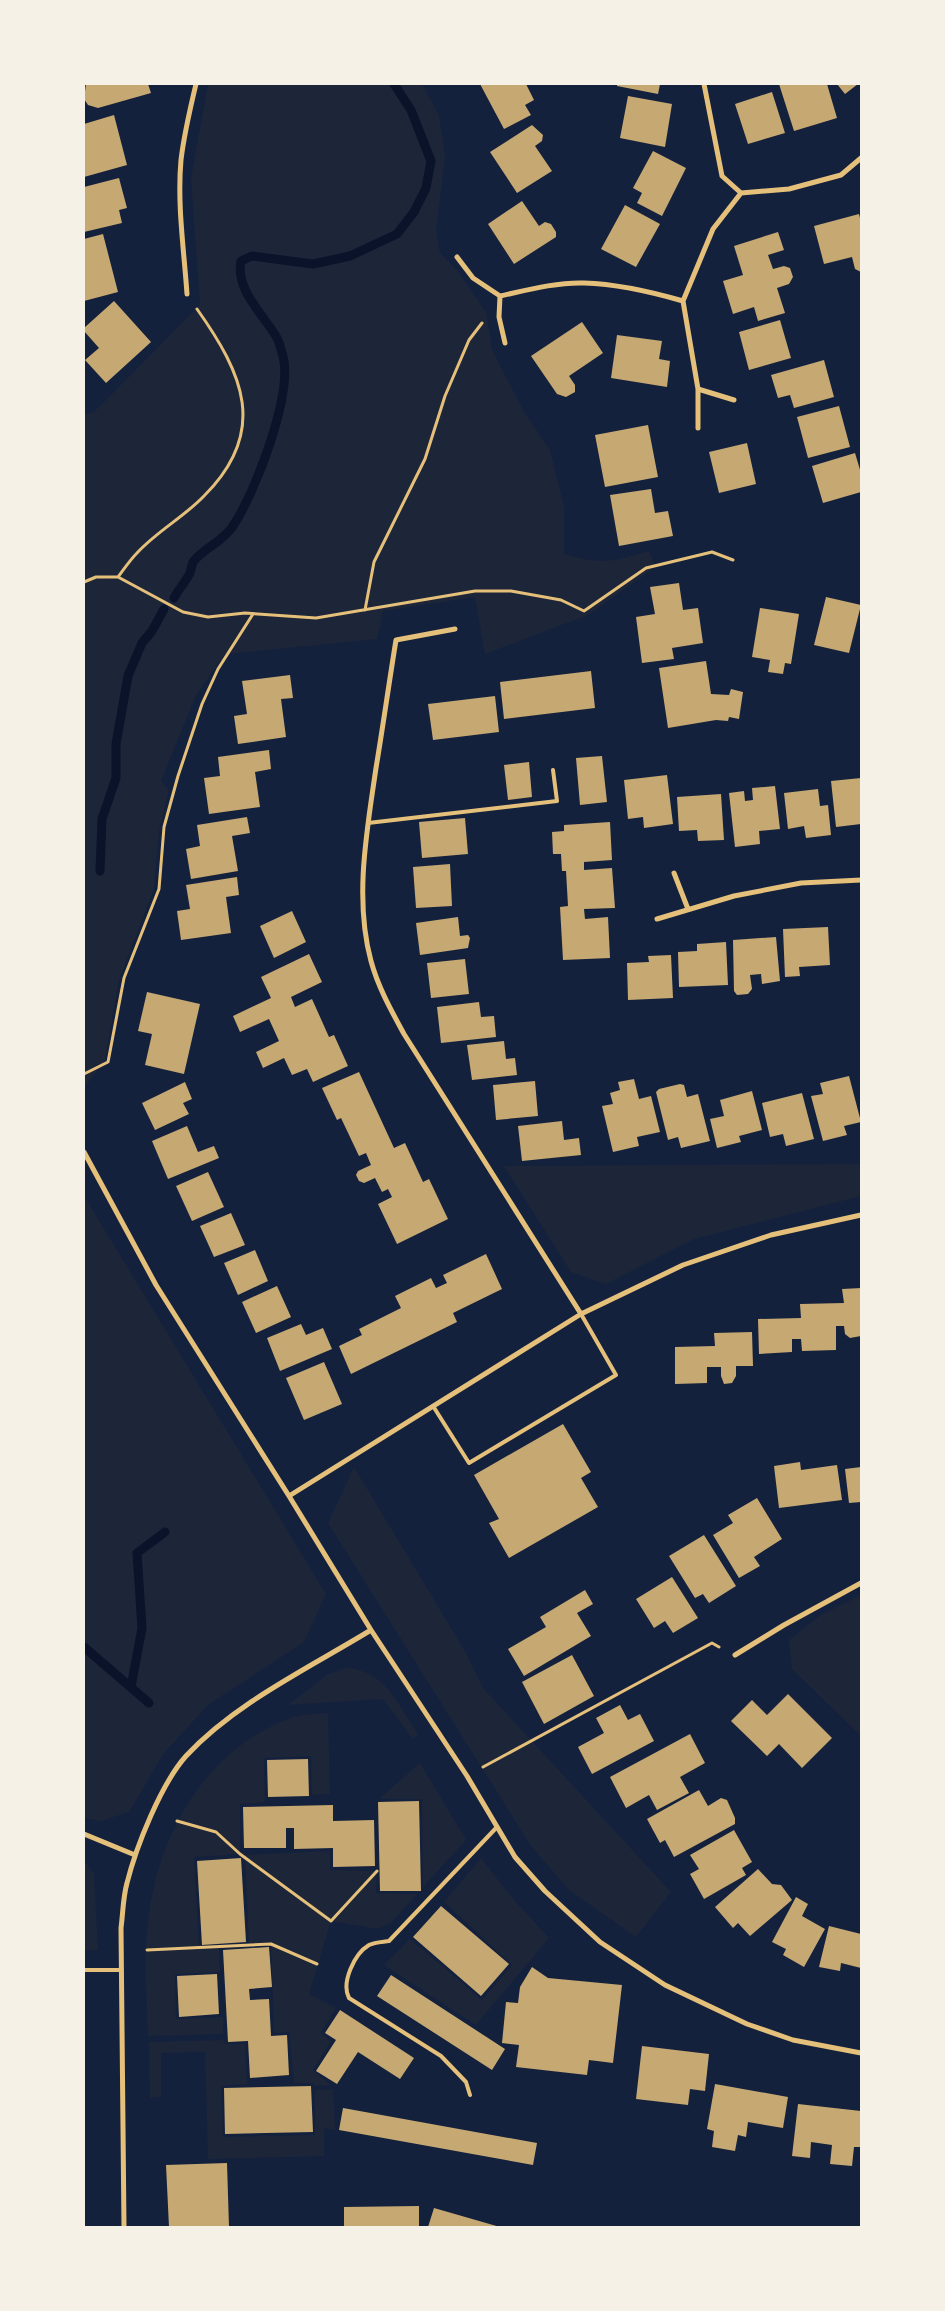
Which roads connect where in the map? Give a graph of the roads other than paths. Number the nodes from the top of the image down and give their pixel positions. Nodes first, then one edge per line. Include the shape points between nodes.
1 (196, 84) edge
2 (704, 84) edge
3 (861, 158) edge
4 (741, 193) junction
5 (457, 257) dead end
6 (187, 294) road end
7 (500, 296) junction
8 (683, 301) junction
9 (505, 342) dead end
10 (698, 389) junction
11 (734, 400) dead end
12 (698, 428) dead end
13 (455, 629) dead end
14 (553, 770) dead end
15 (368, 823) junction
16 (674, 873) dead end
17 (861, 880) edge
18 (688, 909) junction
19 (657, 920) dead end
20 (84, 1152) edge
21 (861, 1215) edge
22 (580, 1314) junction
23 (433, 1406) junction
24 (289, 1496) junction
25 (861, 1583) edge
26 (371, 1630) junction
27 (735, 1655) road end
28 (497, 1827) junction
29 (84, 1834) edge
30 (135, 1855) junction
31 (84, 1970) edge
32 (122, 1970) junction
33 (861, 2053) edge
34 (470, 2095) dead end
35 (124, 2227) edge

1 - 6 street via 181,161
2 - 4 street via 722,176
3 - 4 street via 841,175 789,188
4 - 8 street via 713,229
5 - 7 street via 473,278
7 - 8 street via 584,283 652,292
7 - 9 street via 499,316
8 - 10 street
10 - 11 street
10 - 12 street
13 - 15 street via 396,640
14 - 15 lane via 557,801
15 - 22 street via 364,871 365,922 371,960 384,997
16 - 18 street
17 - 18 street via 801,883
18 - 19 street
20 - 24 street via 156,1285
21 - 22 street via 771,1235 692,1262
22 - 23 street
22 - 23 lane via 616,1375 469,1464
23 - 24 street
24 - 26 street
25 - 27 street
26 - 28 street
26 - 30 street via 218,1726 185,1758 159,1798
28 - 33 street via 515,1857 552,1897 600,1942 665,1985 747,2024 793,2040
28 - 34 lane via 389,1941 370,1945 360,1954 347,1979 349,1998 441,2056 466,2082
29 - 30 street
30 - 32 street via 126,1885 121,1928
31 - 32 lane
32 - 35 street

